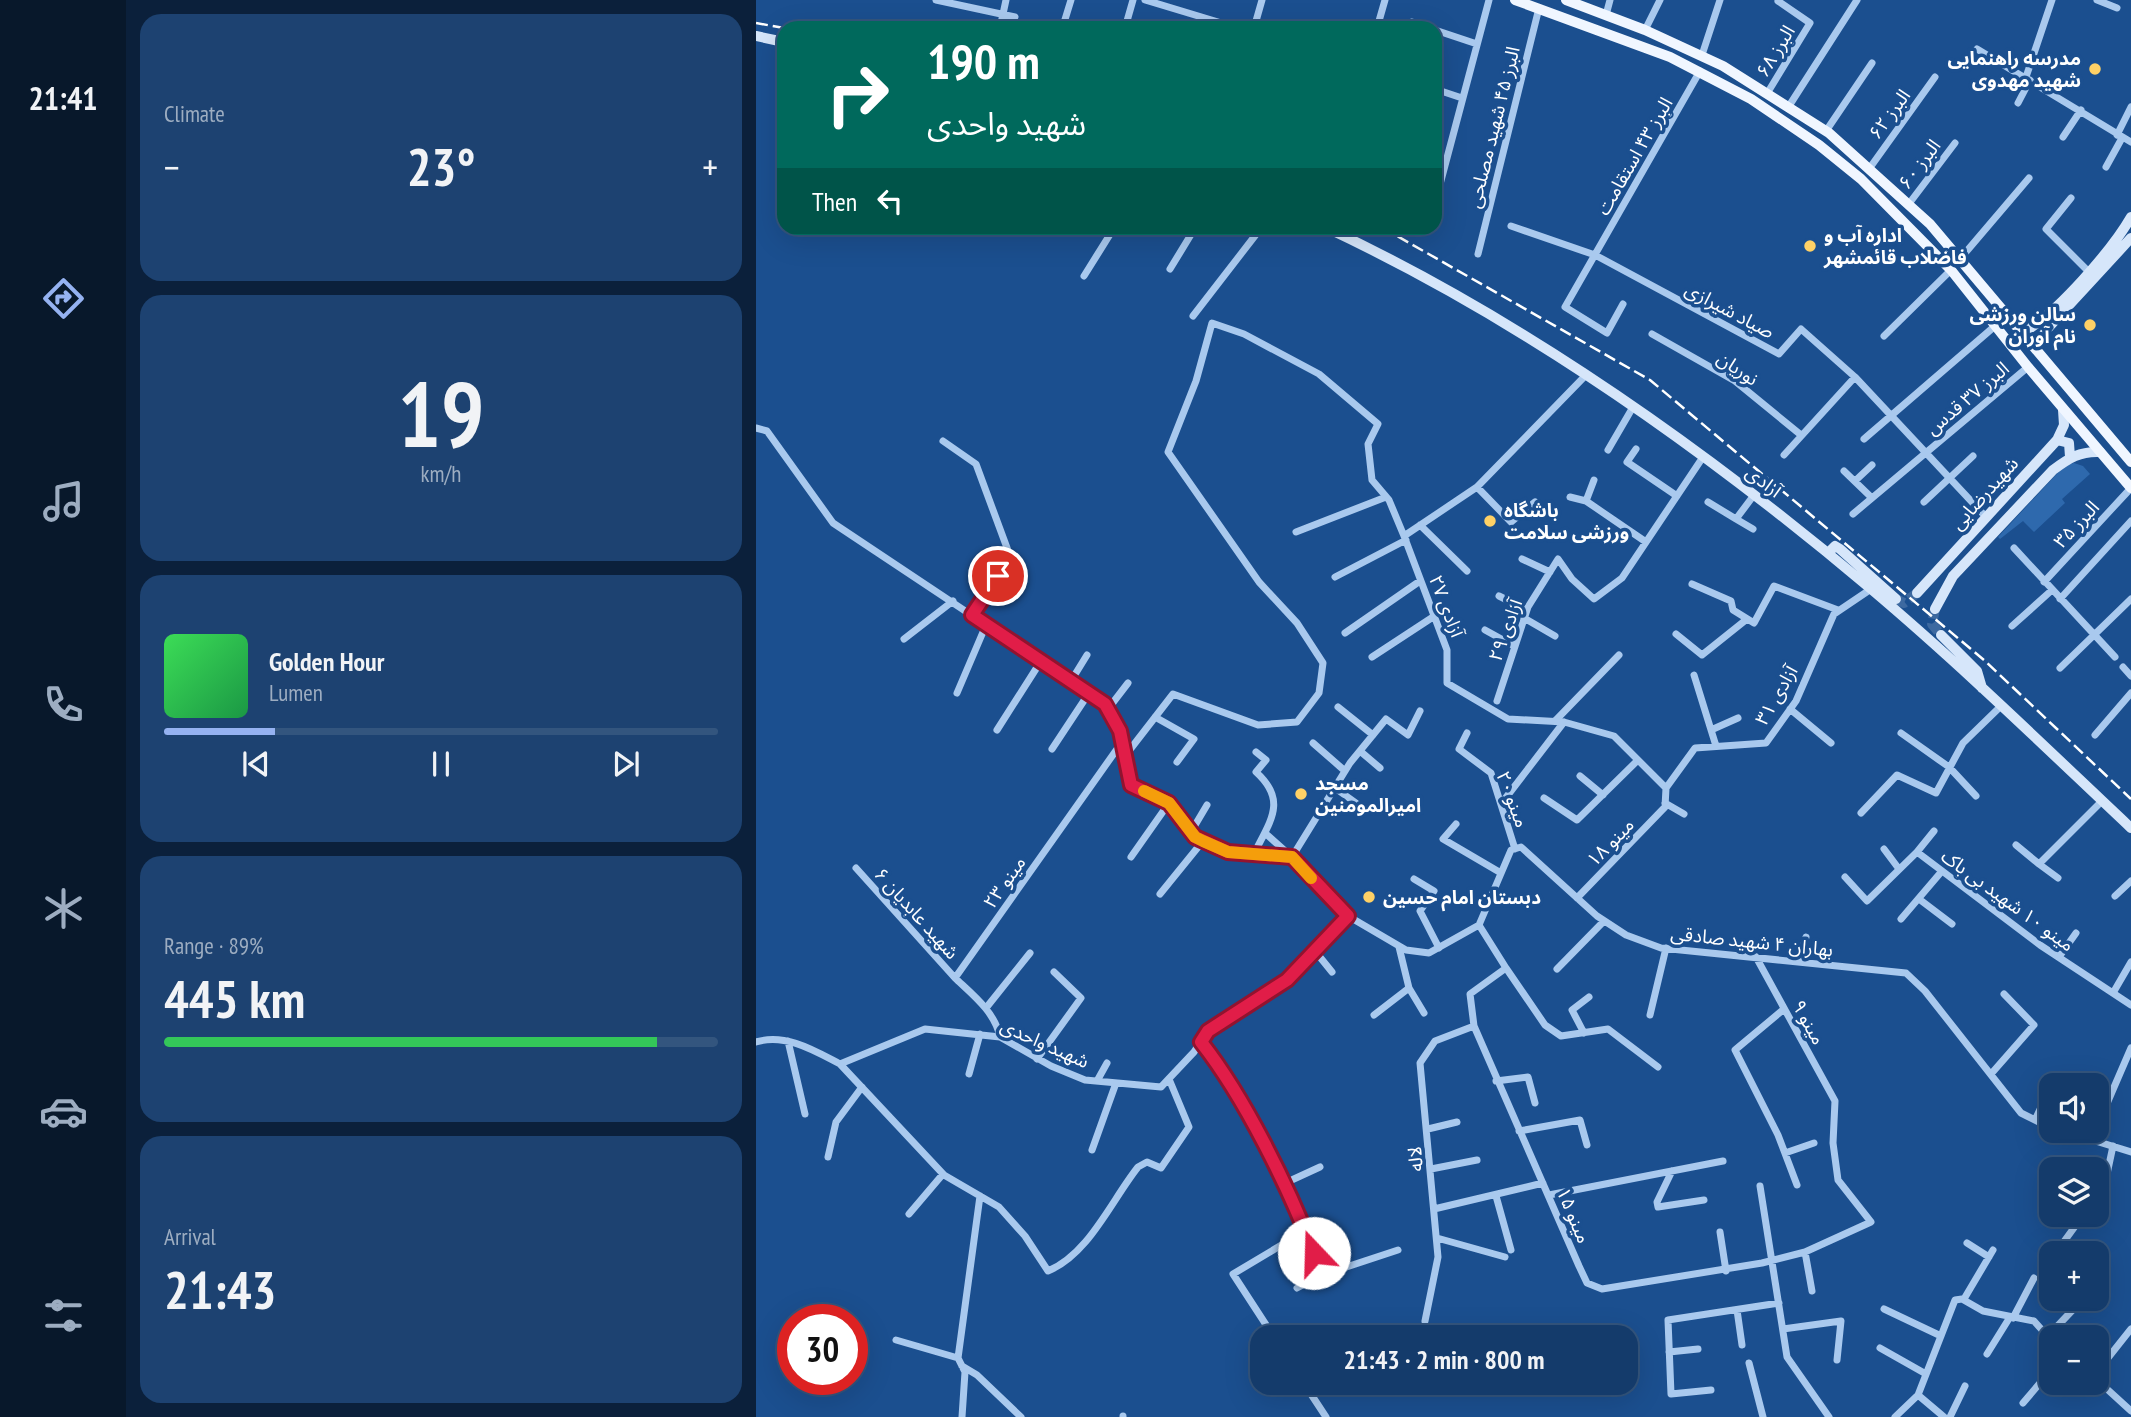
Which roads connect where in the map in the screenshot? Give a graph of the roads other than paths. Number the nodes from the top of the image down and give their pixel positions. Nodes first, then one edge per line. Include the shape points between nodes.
1 (936, 0) edge
2 (1006, 0) edge
3 (1071, 0) edge
4 (1133, 0) edge
5 (1145, 0) edge
6 (1262, 0) edge
7 (1385, 0) edge
8 (1489, 0) edge
9 (1515, 0) edge
10 (1610, 0) edge
11 (1660, 0) edge
12 (1720, 0) edge
13 (1857, 0) edge
14 (2052, 0) edge
15 (2097, 0) edge
16 (1569, 1) edge
17 (1778, 1) edge
18 (1537, 5) edge
19 (1586, 7) junction
20 (2117, 8) dead end
21 (1004, 15) junction
22 (1606, 15) junction
23 (1016, 17) dead end
24 (1002, 21) edge
25 (1065, 21) edge
26 (1127, 21) edge
27 (1215, 21) edge
28 (1256, 21) edge
29 (1379, 21) edge
30 (1580, 24) junction
31 (1646, 30) junction
32 (1442, 32) edge
33 (756, 36) edge
34 (777, 40) edge
35 (1477, 44) junction
36 (1978, 49) dead end
37 (1702, 55) junction
38 (1872, 63) dead end
39 (1700, 71) junction
40 (1935, 77) dead end
41 (2028, 79) junction
42 (1442, 91) edge
43 (1768, 92) junction
44 (1462, 98) junction
45 (2018, 103) dead end
46 (1789, 106) junction
47 (2131, 107) edge
48 (2081, 110) junction
49 (1826, 131) junction
50 (2120, 136) junction
51 (2063, 137) dead end
52 (2131, 142) edge
53 (1955, 143) dead end
54 (1442, 161) edge
55 (1445, 162) junction
56 (2106, 167) dead end
57 (1868, 169) junction
58 (1442, 174) edge
59 (2029, 177) dead end
60 (2071, 198) dead end
61 (1908, 205) junction
62 (2131, 217) edge
63 (1511, 226) dead end
64 (1110, 235) edge
65 (1191, 235) edge
66 (1256, 235) edge
67 (1342, 235) edge
68 (2130, 241) edge
69 (1478, 254) dead end
70 (1595, 256) junction
71 (1960, 259) junction
72 (1170, 268) dead end
73 (1951, 270) junction
74 (2088, 271) junction
75 (1084, 276) dead end
76 (1623, 304) dead end
77 (1193, 316) dead end
78 (1995, 326) junction
79 (2024, 332) junction
80 (1653, 334) dead end
81 (1884, 336) dead end
82 (2036, 348) junction
83 (2028, 367) junction
84 (1586, 375) junction
85 (1855, 377) junction
86 (1633, 407) junction
87 (2063, 410) junction
88 (1890, 414) junction
89 (756, 428) edge
90 (1801, 436) junction
91 (1864, 439) dead end
92 (2057, 440) junction
93 (943, 441) dead end
94 (1636, 449) dead end
95 (1608, 450) dead end
96 (2100, 452) junction
97 (1926, 453) junction
98 (1784, 454) dead end
99 (1973, 456) dead end
100 (1703, 457) junction
101 (2070, 457) junction
102 (2131, 462) edge
103 (1872, 465) dead end
104 (1844, 471) dead end
105 (1949, 478) junction
106 (1594, 480) dead end
107 (1855, 481) junction
108 (1477, 487) junction
109 (2131, 488) edge
110 (1754, 495) junction
111 (1677, 496) junction
112 (1386, 497) junction
113 (1570, 497) dead end
114 (1872, 498) junction
115 (1586, 501) junction
116 (1535, 502) dead end
117 (1708, 502) dead end
118 (1924, 502) dead end
119 (1853, 514) dead end
120 (1986, 517) junction
121 (1736, 519) junction
122 (2131, 522) edge
123 (1420, 525) junction
124 (1753, 529) dead end
125 (1296, 532) dead end
126 (1405, 538) junction
127 (1646, 542) junction
128 (2014, 548) dead end
129 (1828, 553) junction
130 (1522, 559) dead end
131 (1941, 566) junction
132 (1467, 570) dead end
133 (1550, 572) junction
134 (1952, 576) junction
135 (1335, 578) dead end
136 (1420, 581) junction
137 (2044, 582) junction
138 (1692, 584) dead end
139 (1871, 589) junction
140 (2052, 590) junction
141 (1917, 593) tunnel mouth
142 (1499, 596) dead end
143 (1896, 599) dead end
144 (2060, 599) junction
145 (2131, 599) edge
146 (953, 601) junction
147 (1935, 609) tunnel mouth
148 (1527, 610) junction
149 (1838, 610) junction
150 (972, 615) junction
151 (1433, 617) junction
152 (1524, 618) junction
153 (1747, 620) junction
154 (986, 625) junction
155 (2012, 626) dead end
156 (1485, 630) dead end
157 (1345, 633) dead end
158 (1676, 634) dead end
159 (1941, 635) tunnel mouth
160 (1555, 636) dead end
161 (2094, 636) junction
162 (904, 639) dead end
163 (1514, 646) junction
164 (1087, 655) dead end
165 (1619, 655) dead end
166 (1372, 657) dead end
167 (2115, 657) dead end
168 (1041, 661) junction
169 (2123, 667) dead end
170 (2060, 668) dead end
171 (1694, 676) dead end
172 (2131, 677) edge
173 (1071, 681) junction
174 (1128, 683) dead end
175 (1983, 689) junction
176 (957, 693) dead end
177 (1089, 693) junction
178 (2131, 693) edge
179 (1497, 701) dead end
180 (2001, 706) junction
181 (1338, 707) dead end
182 (1108, 709) junction
183 (1790, 709) junction
184 (1420, 711) dead end
185 (1155, 717) junction
186 (1738, 718) dead end
187 (1555, 721) junction
188 (1564, 722) junction
189 (998, 730) dead end
190 (1711, 730) junction
191 (1467, 733) dead end
192 (1901, 733) dead end
193 (2095, 735) dead end
194 (1373, 736) junction
195 (1122, 742) junction
196 (1313, 743) dead end
197 (1831, 743) dead end
198 (1716, 746) junction
199 (1052, 749) dead end
200 (1360, 751) junction
201 (1256, 752) dead end
202 (1125, 757) junction
203 (1638, 760) junction
204 (1177, 762) dead end
205 (1949, 767) junction
206 (1380, 768) dead end
207 (1345, 771) junction
208 (1580, 776) dead end
209 (1335, 788) junction
210 (1666, 788) junction
211 (1603, 795) junction
212 (1976, 796) dead end
213 (1544, 798) dead end
214 (2102, 801) junction
215 (1169, 803) junction
216 (1356, 803) dead end
217 (1501, 804) junction
218 (1207, 805) dead end
219 (1665, 805) junction
220 (1861, 813) dead end
221 (1685, 814) dead end
222 (1456, 824) dead end
223 (2131, 828) edge
224 (1934, 831) dead end
225 (1191, 832) junction
226 (1265, 833) junction
227 (1203, 841) junction
228 (2016, 845) dead end
229 (1515, 849) junction
230 (1884, 849) dead end
231 (1917, 852) junction
232 (1254, 854) junction
233 (1292, 857) junction
234 (1131, 858) dead end
235 (2039, 864) junction
236 (856, 868) dead end
237 (1899, 869) junction
238 (1942, 871) junction
239 (1501, 873) junction
240 (1846, 877) dead end
241 (1414, 878) dead end
242 (2058, 878) dead end
243 (2131, 881) edge
244 (1160, 894) dead end
245 (2115, 896) dead end
246 (1577, 898) junction
247 (1919, 899) junction
248 (1348, 916) junction
249 (1901, 919) dead end
250 (1604, 921) junction
251 (1952, 924) dead end
252 (1479, 925) junction
253 (2076, 933) dead end
254 (1806, 937) dead end
255 (1399, 947) junction
256 (1439, 947) junction
257 (1666, 948) junction
258 (1315, 951) junction
259 (1030, 953) dead end
260 (1756, 957) junction
261 (2059, 957) junction
262 (1799, 962) junction
263 (2131, 962) edge
264 (1506, 968) junction
265 (1557, 969) dead end
266 (1054, 972) dead end
267 (1332, 972) dead end
268 (955, 978) junction
269 (1409, 988) junction
270 (2113, 993) junction
271 (2004, 994) dead end
272 (1589, 997) dead end
273 (2131, 1005) edge
274 (986, 1008) junction
275 (1784, 1009) junction
276 (1424, 1013) dead end
277 (1374, 1015) dead end
278 (1650, 1015) dead end
279 (1474, 1026) junction
280 (1584, 1032) junction
281 (979, 1034) junction
282 (1000, 1037) junction
283 (788, 1041) junction
284 (756, 1042) edge
285 (1201, 1042) junction
286 (2131, 1048) edge
287 (1037, 1059) junction
288 (1107, 1063) dead end
289 (840, 1064) junction
290 (1658, 1066) dead end
291 (2123, 1068) junction
292 (2131, 1072) edge
293 (969, 1074) dead end
294 (1991, 1074) junction
295 (1168, 1079) junction
296 (1097, 1081) junction
297 (1496, 1081) junction
298 (1116, 1083) junction
299 (862, 1087) junction
300 (2109, 1100) edge
301 (1835, 1101) joint
302 (1535, 1103) dead end
303 (2039, 1111) edge
304 (805, 1114) dead end
305 (2035, 1120) junction
306 (1457, 1122) dead end
307 (2039, 1122) edge
308 (1428, 1129) junction
309 (1519, 1130) junction
310 (1814, 1143) dead end
311 (2102, 1143) edge
312 (1587, 1144) dead end
313 (2113, 1146) junction
314 (1092, 1150) dead end
315 (2131, 1152) edge
316 (1785, 1153) junction
317 (828, 1157) dead end
318 (1477, 1160) dead end
319 (1723, 1161) dead end
320 (2109, 1165) edge
321 (1320, 1167) dead end
322 (1431, 1169) junction
323 (1672, 1171) junction
324 (943, 1174) junction
325 (1543, 1183) junction
326 (1283, 1184) junction
327 (1797, 1185) dead end
328 (1760, 1186) dead end
329 (1549, 1195) junction
330 (980, 1196) junction
331 (1496, 1196) junction
332 (1704, 1200) dead end
333 (1434, 1209) junction
334 (909, 1214) dead end
335 (1305, 1231) junction
336 (1720, 1232) dead end
337 (1437, 1238) junction
338 (1967, 1242) dead end
339 (1398, 1250) dead end
340 (1511, 1250) dead end
341 (1805, 1252) junction
342 (1504, 1257) dead end
343 (1772, 1261) junction
344 (1726, 1270) junction
345 (1322, 1275) junction
346 (2034, 1278) dead end
347 (1297, 1288) dead end
348 (1812, 1291) dead end
349 (1963, 1299) junction
350 (1779, 1303) junction
351 (1884, 1309) dead end
352 (1737, 1310) junction
353 (2073, 1311) edge
354 (2012, 1317) junction
355 (1425, 1321) dead end
356 (1266, 1325) edge
357 (2060, 1325) edge
358 (2039, 1327) edge
359 (1783, 1329) junction
360 (2131, 1329) edge
361 (1941, 1336) junction
362 (895, 1340) dead end
363 (1742, 1345) dead end
364 (1880, 1348) dead end
365 (1698, 1349) dead end
366 (1670, 1352) junction
367 (1987, 1354) dead end
368 (2109, 1357) edge
369 (1837, 1360) dead end
370 (960, 1361) junction
371 (1749, 1363) dead end
372 (1926, 1374) junction
373 (2039, 1384) edge
374 (1965, 1386) dead end
375 (1711, 1390) dead end
376 (2109, 1391) edge
377 (1312, 1395) edge
378 (1918, 1395) junction
379 (2023, 1403) dead end
380 (2131, 1411) edge
381 (962, 1417) edge
382 (1021, 1417) edge
383 (1326, 1417) edge
384 (1763, 1417) edge
385 (1829, 1417) edge
386 (1895, 1417) edge
387 (1944, 1417) edge
388 (1950, 1417) edge

1 - 21 street
2 - 21 street
3 - 25 street
4 - 26 street
5 - 27 street
6 - 28 street
7 - 29 street
8 - 35 street
9 - 18 main road
10 - 22 street
11 - 31 street
12 - 37 street
13 - 46 street
14 - 41 street
15 - 20 street
16 - 19 main road
17 - 43 street, البرز ۶۸ via 1810,23
18 - 30 main road
18 - 69 street, البرز ۴۵ شهید مصلحی
19 - 22 main road
19 - 30 main road via 1580,13
21 - 23 street
21 - 24 street
22 - 31 main road
30 - 39 main road
31 - 37 main road
32 - 35 street
33 - 34 main road
35 - 44 street
36 - 41 street
37 - 43 main road
38 - 49 street
39 - 70 street, البرز ۴۳ استقامت
39 - 73 main road via 1819,145 1871,189
40 - 57 street, البرز ۶۲
41 - 45 street
41 - 48 street
42 - 44 street
43 - 46 main road
44 - 55 street
46 - 49 main road
47 - 50 street
48 - 50 street
48 - 51 street
49 - 57 main road
50 - 52 street
50 - 56 street
53 - 61 street, البرز ۶۰
54 - 55 street
55 - 58 street
57 - 61 main road
59 - 71 street
60 - 74 street via 2046,229
61 - 71 main road
62 - 74 main road via 2119,238
63 - 70 street, صیاد شیرازی
64 - 75 street
65 - 72 street
66 - 77 street
67 - 84 main road, آزادی via 1415,269
68 - 82 main road via 2061,312
70 - 76 street, البرز ۴۳ استقامت via 1566,307 1607,332
70 - 85 street, صیاد شیرازی via 1779,354 1801,329
71 - 79 main road
73 - 78 main road
73 - 81 street
74 - 79 main road via 2038,324
78 - 83 main road
78 - 88 street
79 - 82 main road
80 - 90 street, نوریان via 1735,381
82 - 102 main road
83 - 87 main road
83 - 97 street, البرز ۳۷ قدس
84 - 86 main road, آزادی
84 - 108 street
85 - 88 street, صیاد شیرازی
85 - 90 street
86 - 95 street
86 - 100 main road, آزادی
87 - 92 main road via 2064,425
87 - 96 main road
88 - 91 street
88 - 97 street, صیاد شیرازی
89 - 146 street via 767,431 833,523
90 - 98 street
92 - 101 main road via 2069,443
92 - 120 main road, شهیدرضایی
93 - 150 street via 976,464 1010,556
94 - 111 street via 1628,462
96 - 101 main road
96 - 109 main road
97 - 105 street, صیاد شیرازی
97 - 114 street, البرز ۳۷ قدس
99 - 105 street
100 - 110 main road, آزادی
100 - 111 street
101 - 134 main road, شهیدرضایی
103 - 107 street
104 - 107 street
105 - 118 street
105 - 120 street, صیاد شیرازی
106 - 115 street
107 - 114 street
108 - 116 street via 1511,522
108 - 123 street
109 - 137 street, البرز ۳۵
110 - 121 street
110 - 129 main road, آزادی
111 - 127 street
112 - 125 street
112 - 126 street, آزادی ۲۷
112 - 185 street, آزادی ۲۷ via 1372,480 1368,444 1378,425 1319,374 1244,334 1212,323 1196,381 1168,452 1259,582 1297,623 1323,663 1319,693 1297,722 1258,725 1173,694
113 - 115 street
114 - 119 street, البرز ۳۷ قدس
115 - 127 street
117 - 121 street
120 - 131 main road, شهیدرضایی
121 - 124 street
122 - 144 street
123 - 126 street
123 - 132 street
126 - 135 street
126 - 136 street, آزادی ۲۷
127 - 133 street via 1622,578 1594,599 1558,559
128 - 137 street
129 - 139 main road, آزادی
129 - 143 main road via 1835,546 1840,549
130 - 133 street
131 - 134 main road
131 - 141 main road, شهیدرضایی
133 - 148 street, آزادی ۲۹
134 - 147 main road, شهیدرضایی
136 - 151 street, آزادی ۲۷
136 - 157 street
137 - 140 street
138 - 153 street via 1731,601 1733,610
139 - 149 street
139 - 175 main road, آزادی
140 - 144 street
140 - 155 street
142 - 148 street
144 - 161 street
145 - 161 street
146 - 150 street
146 - 162 street
148 - 152 street, آزادی ۲۹
149 - 153 street via 1774,586 1754,623
149 - 183 street, آزادی ۳۱
150 - 154 street
151 - 166 street
151 - 187 street, آزادی ۲۷ via 1447,650 1447,683 1508,719
152 - 160 street
152 - 163 street, آزادی ۲۹
153 - 158 street via 1702,654
154 - 168 street
154 - 176 street
156 - 163 street
159 - 175 main road via 1977,671
161 - 167 street
161 - 170 street
163 - 179 street, آزادی ۲۹
164 - 173 street
165 - 187 street
168 - 173 street
168 - 189 street
169 - 172 street
171 - 190 street
173 - 177 street
174 - 182 street
175 - 180 main road, آزادی
177 - 182 street
177 - 199 street
178 - 193 street
180 - 205 street via 1963,743
180 - 214 main road, آزادی
181 - 194 street
182 - 195 street
183 - 197 street
183 - 198 street, آزادی ۳۱ via 1766,743
184 - 194 street via 1408,736 1387,719
185 - 202 street
185 - 204 street via 1194,739
186 - 190 street
187 - 188 street, آزادی ۲۷
188 - 203 street, آزادی ۲۷ via 1614,736
188 - 217 street
190 - 198 street
191 - 217 street, مینو ۲۰ via 1459,749 1491,774
192 - 205 street
194 - 200 street
195 - 202 street
195 - 268 street, مینو ۲۳
196 - 207 street
198 - 210 street, آزادی ۳۱ via 1695,748
200 - 206 street
200 - 207 street
201 - 226 street via 1266,760 1256,772 1271,786 1276,810
202 - 215 street via 1131,785
203 - 210 street, آزادی ۲۷
203 - 211 street
205 - 212 street
205 - 220 street via 1936,793 1897,775
207 - 209 street
208 - 211 street
209 - 216 street
209 - 233 street
210 - 219 street
211 - 213 street via 1577,820
214 - 223 main road, آزادی
214 - 235 street
215 - 225 street
215 - 234 street
217 - 229 street, مینو ۲۰
218 - 225 street
219 - 221 street
219 - 246 street, مینو ۱۸
222 - 239 street via 1443,839
224 - 231 street
225 - 227 street
226 - 232 street
226 - 233 street
227 - 232 street via 1228,852
227 - 244 street
228 - 235 street
229 - 239 street
229 - 246 street, بهاران ۴ شهید صادقی via 1521,847
230 - 237 street
231 - 237 street, مینو ۱۰ شهید بی باک
231 - 238 street, مینو ۱۰ شهید بی باک
232 - 233 street
233 - 248 street
235 - 242 street
236 - 268 street, شهید عابدیان ۶
237 - 240 street, مینو ۱۰ شهید بی باک via 1867,901
238 - 247 street
238 - 261 street, مینو ۱۰ شهید بی باک
239 - 252 street
241 - 256 street via 1434,891 1420,911
243 - 245 street
246 - 250 street, بهاران ۴ شهید صادقی
247 - 249 street
247 - 251 street
248 - 255 street
248 - 258 street
250 - 257 street, بهاران ۴ شهید صادقی via 1626,935
250 - 265 street
252 - 256 street
252 - 264 street
253 - 261 street
254 - 262 street
255 - 256 street via 1429,953
255 - 269 street
257 - 260 street, بهاران ۴ شهید صادقی
257 - 278 street
258 - 267 street
258 - 285 street via 1287,980 1208,1031
259 - 274 street
260 - 262 street, بهاران ۴ شهید صادقی
260 - 275 street, مینو ۹
261 - 270 street, مینو ۱۰ شهید بی باک
262 - 294 street, بهاران ۴ شهید صادقی via 1906,973 1925,990
263 - 270 street
264 - 279 street, مینو ۱۵ via 1470,994
264 - 280 street via 1545,1025 1561,1036
266 - 287 street via 1081,998
268 - 274 street
269 - 276 street
269 - 277 street
270 - 273 street, مینو ۱۰ شهید بی باک
271 - 294 street via 2034,1025
272 - 280 street via 1572,1010
274 - 282 street
275 - 301 street, مینو ۹
275 - 316 street via 1735,1050
279 - 297 street, مینو ۱۵
279 - 308 street, لاله via 1435,1041 1420,1063
280 - 290 street via 1608,1029
281 - 282 street, شهید واحدی
281 - 289 street, شهید واحدی via 925,1029
281 - 293 street
282 - 287 street, شهید واحدی
283 - 284 street
283 - 289 street
283 - 304 street
285 - 295 street
285 - 326 street via 1223,1070
286 - 291 street
287 - 296 street, شهید واحدی
288 - 296 street
289 - 299 street
291 - 292 street
291 - 300 street
294 - 305 street, بهاران ۴ شهید صادقی via 2021,1113
295 - 298 street, شهید واحدی via 1161,1087
295 - 330 street via 1189,1127 1161,1168 1147,1162 1138,1167 1065,1264 1048,1271 1008,1216
296 - 298 street, شهید واحدی
297 - 302 street via 1528,1077
297 - 309 street, مینو ۱۵
298 - 314 street
299 - 317 street via 836,1122
299 - 324 street
301 - 341 street, مینو ۱۵ via 1833,1143 1838,1180 1871,1222
303 - 305 street
305 - 307 street, بهاران ۴ شهید صادقی
306 - 308 street
308 - 322 street, لاله
309 - 312 street via 1580,1120
309 - 325 street, مینو ۱۵
310 - 316 street
311 - 313 street
313 - 315 street
313 - 320 street
316 - 327 street
318 - 322 street
319 - 323 street
321 - 326 street
322 - 333 street, لاله
323 - 329 street
323 - 332 street via 1658,1207
324 - 330 street
324 - 334 street
325 - 329 street, مینو ۱۵
325 - 331 street
326 - 335 street
328 - 343 street
329 - 344 street, مینو ۱۵ via 1587,1283 1602,1289
330 - 370 street
331 - 333 street
331 - 340 street
333 - 337 street, لاله
335 - 345 street
335 - 356 street via 1233,1274
336 - 344 street
337 - 342 street
337 - 355 street, لاله via 1438,1257
338 - 349 street via 1991,1254
339 - 345 street
341 - 343 street, مینو ۱۵
341 - 348 street
343 - 344 street, مینو ۱۵
343 - 350 street
345 - 347 street
346 - 354 street
349 - 354 street via 1983,1311
349 - 361 street via 1955,1300
350 - 352 street
350 - 359 street
351 - 361 street
352 - 363 street
352 - 366 street via 1668,1320
353 - 357 street
354 - 358 street via 2034,1321
354 - 367 street
359 - 369 street via 1841,1321
359 - 385 street via 1787,1357
360 - 368 street
361 - 372 street
362 - 370 street
364 - 372 street
365 - 366 street
366 - 375 street via 1671,1394
370 - 381 street via 965,1372
370 - 382 street
371 - 384 street
372 - 378 street
373 - 379 street
374 - 388 street
376 - 380 street
377 - 383 street
378 - 386 street
378 - 387 street

